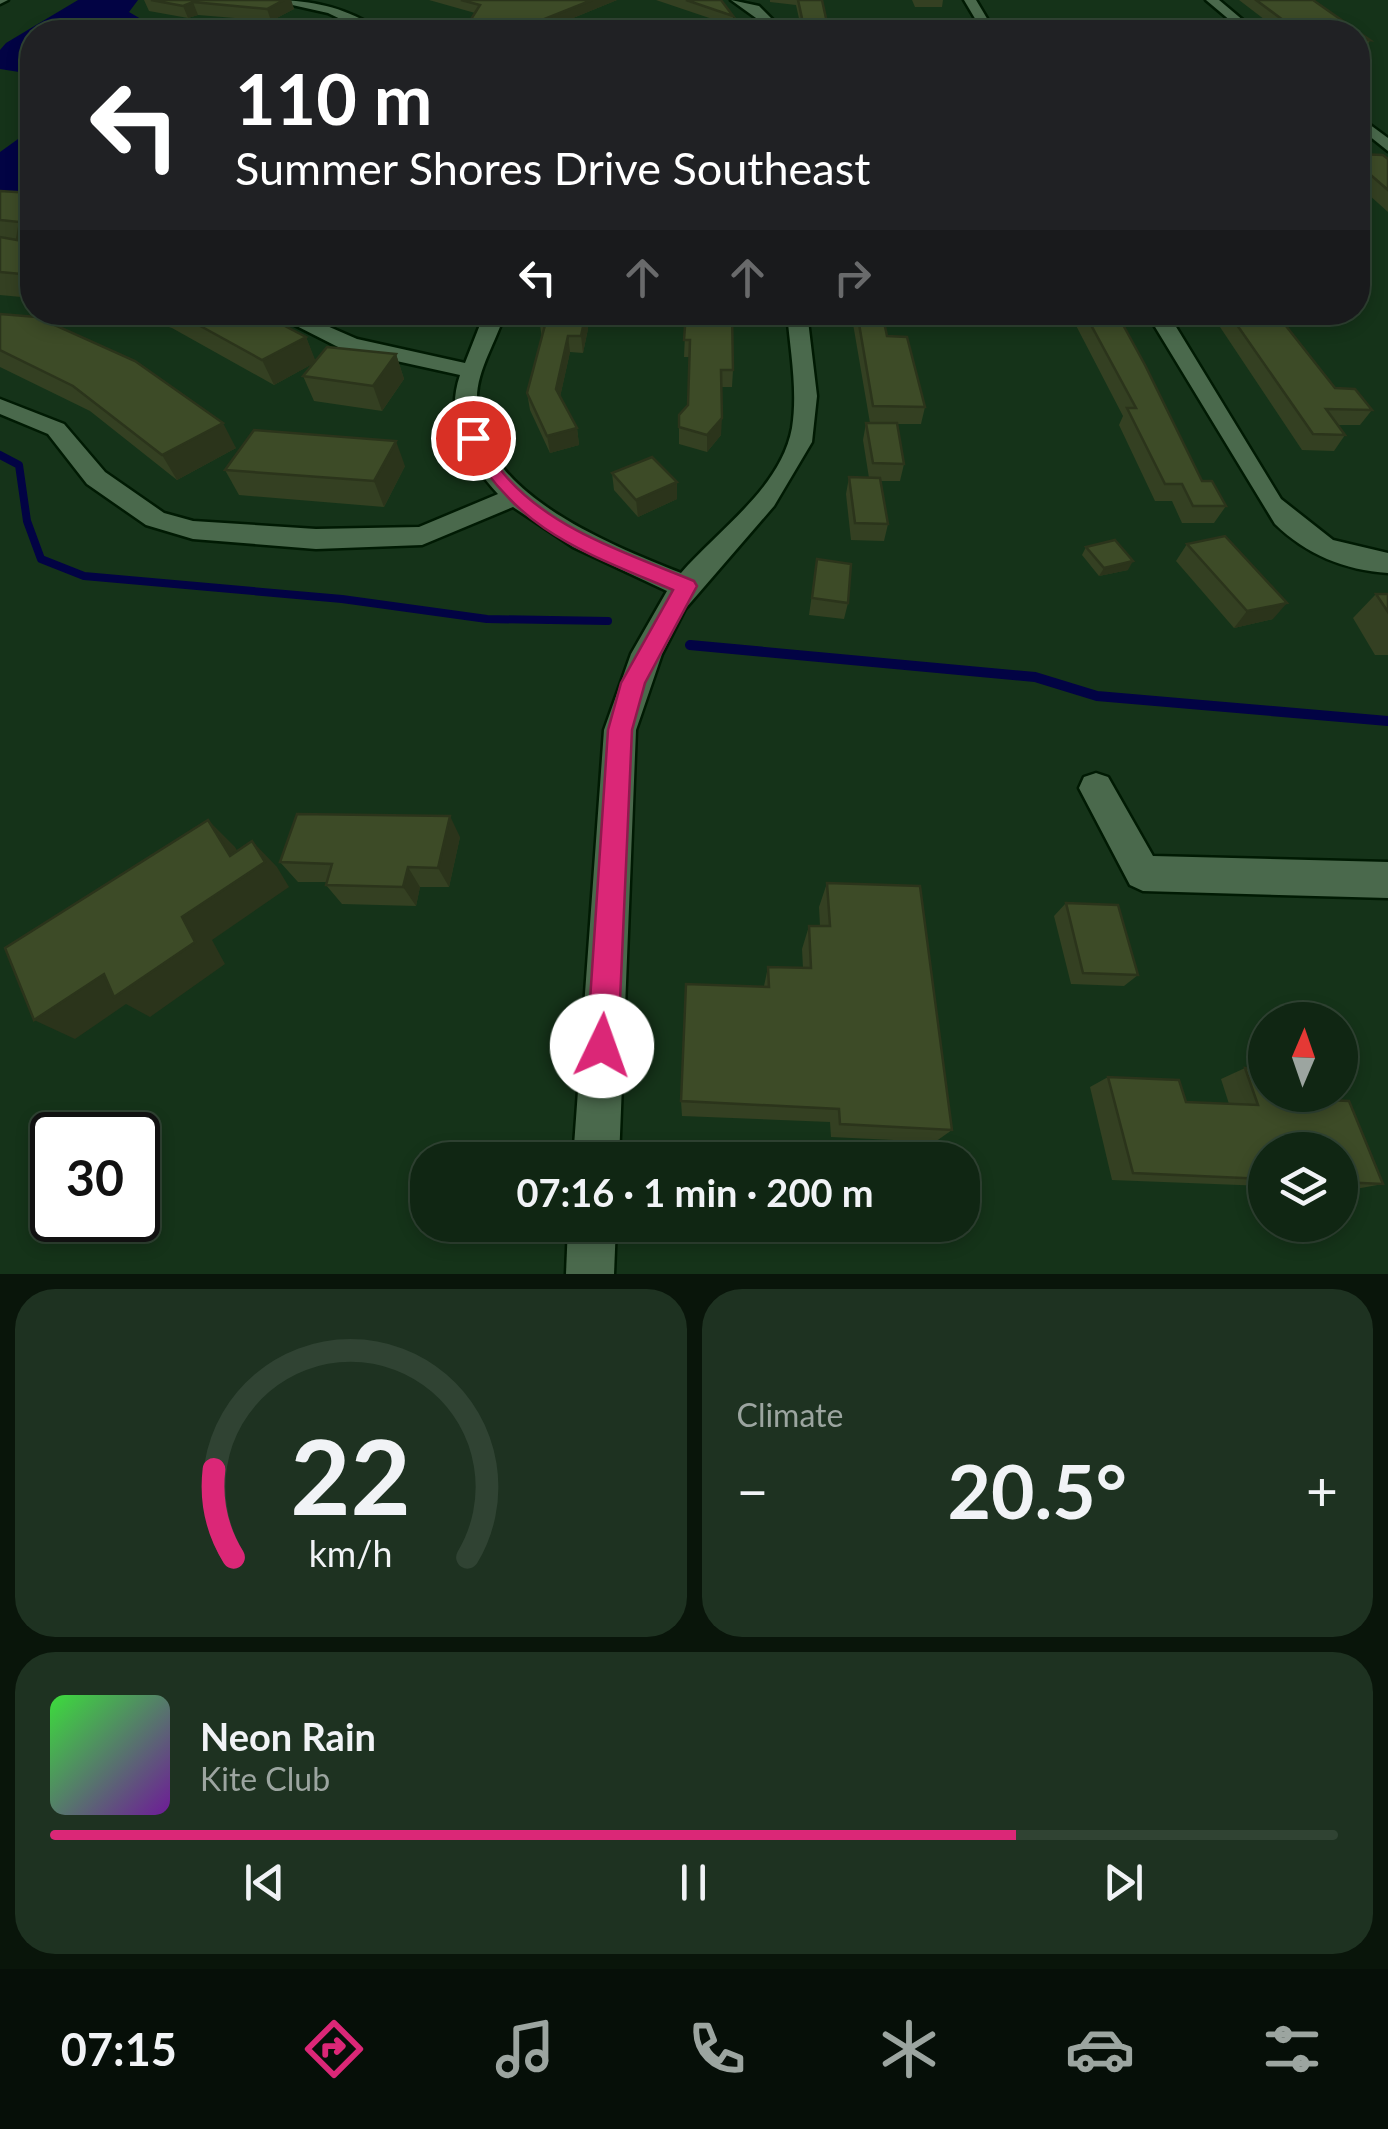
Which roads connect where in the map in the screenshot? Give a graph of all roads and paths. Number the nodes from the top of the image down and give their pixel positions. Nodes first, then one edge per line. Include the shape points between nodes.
1 (276, 0) edge
2 (737, 0) edge
3 (1212, 0) edge
4 (317, 2) edge
5 (355, 20) edge
6 (767, 20) edge
7 (1236, 20) edge
8 (300, 325) edge
9 (491, 325) edge
10 (798, 325) edge
11 (1164, 325) edge
12 (475, 371) junction
13 (0, 406) edge
14 (516, 496) junction
15 (1388, 563) edge
16 (686, 586) junction
17 (1096, 788) dead end
18 (1388, 880) edge
19 (597, 1142) edge
20 (591, 1242) edge
21 (590, 1274) edge

1 - 4 street
2 - 6 street
3 - 7 street
4 - 5 street
8 - 12 street via 381,356
9 - 12 street
10 - 16 street via 802,439 783,474
11 - 15 street via 1290,526 1328,550
12 - 14 street via 465,400 473,438 496,478
13 - 14 street via 56,428 96,478 156,519 192,530 316,539 422,536
14 - 16 street via 583,544
16 - 19 street via 633,683 620,730
17 - 18 street via 1143,873
20 - 21 street

